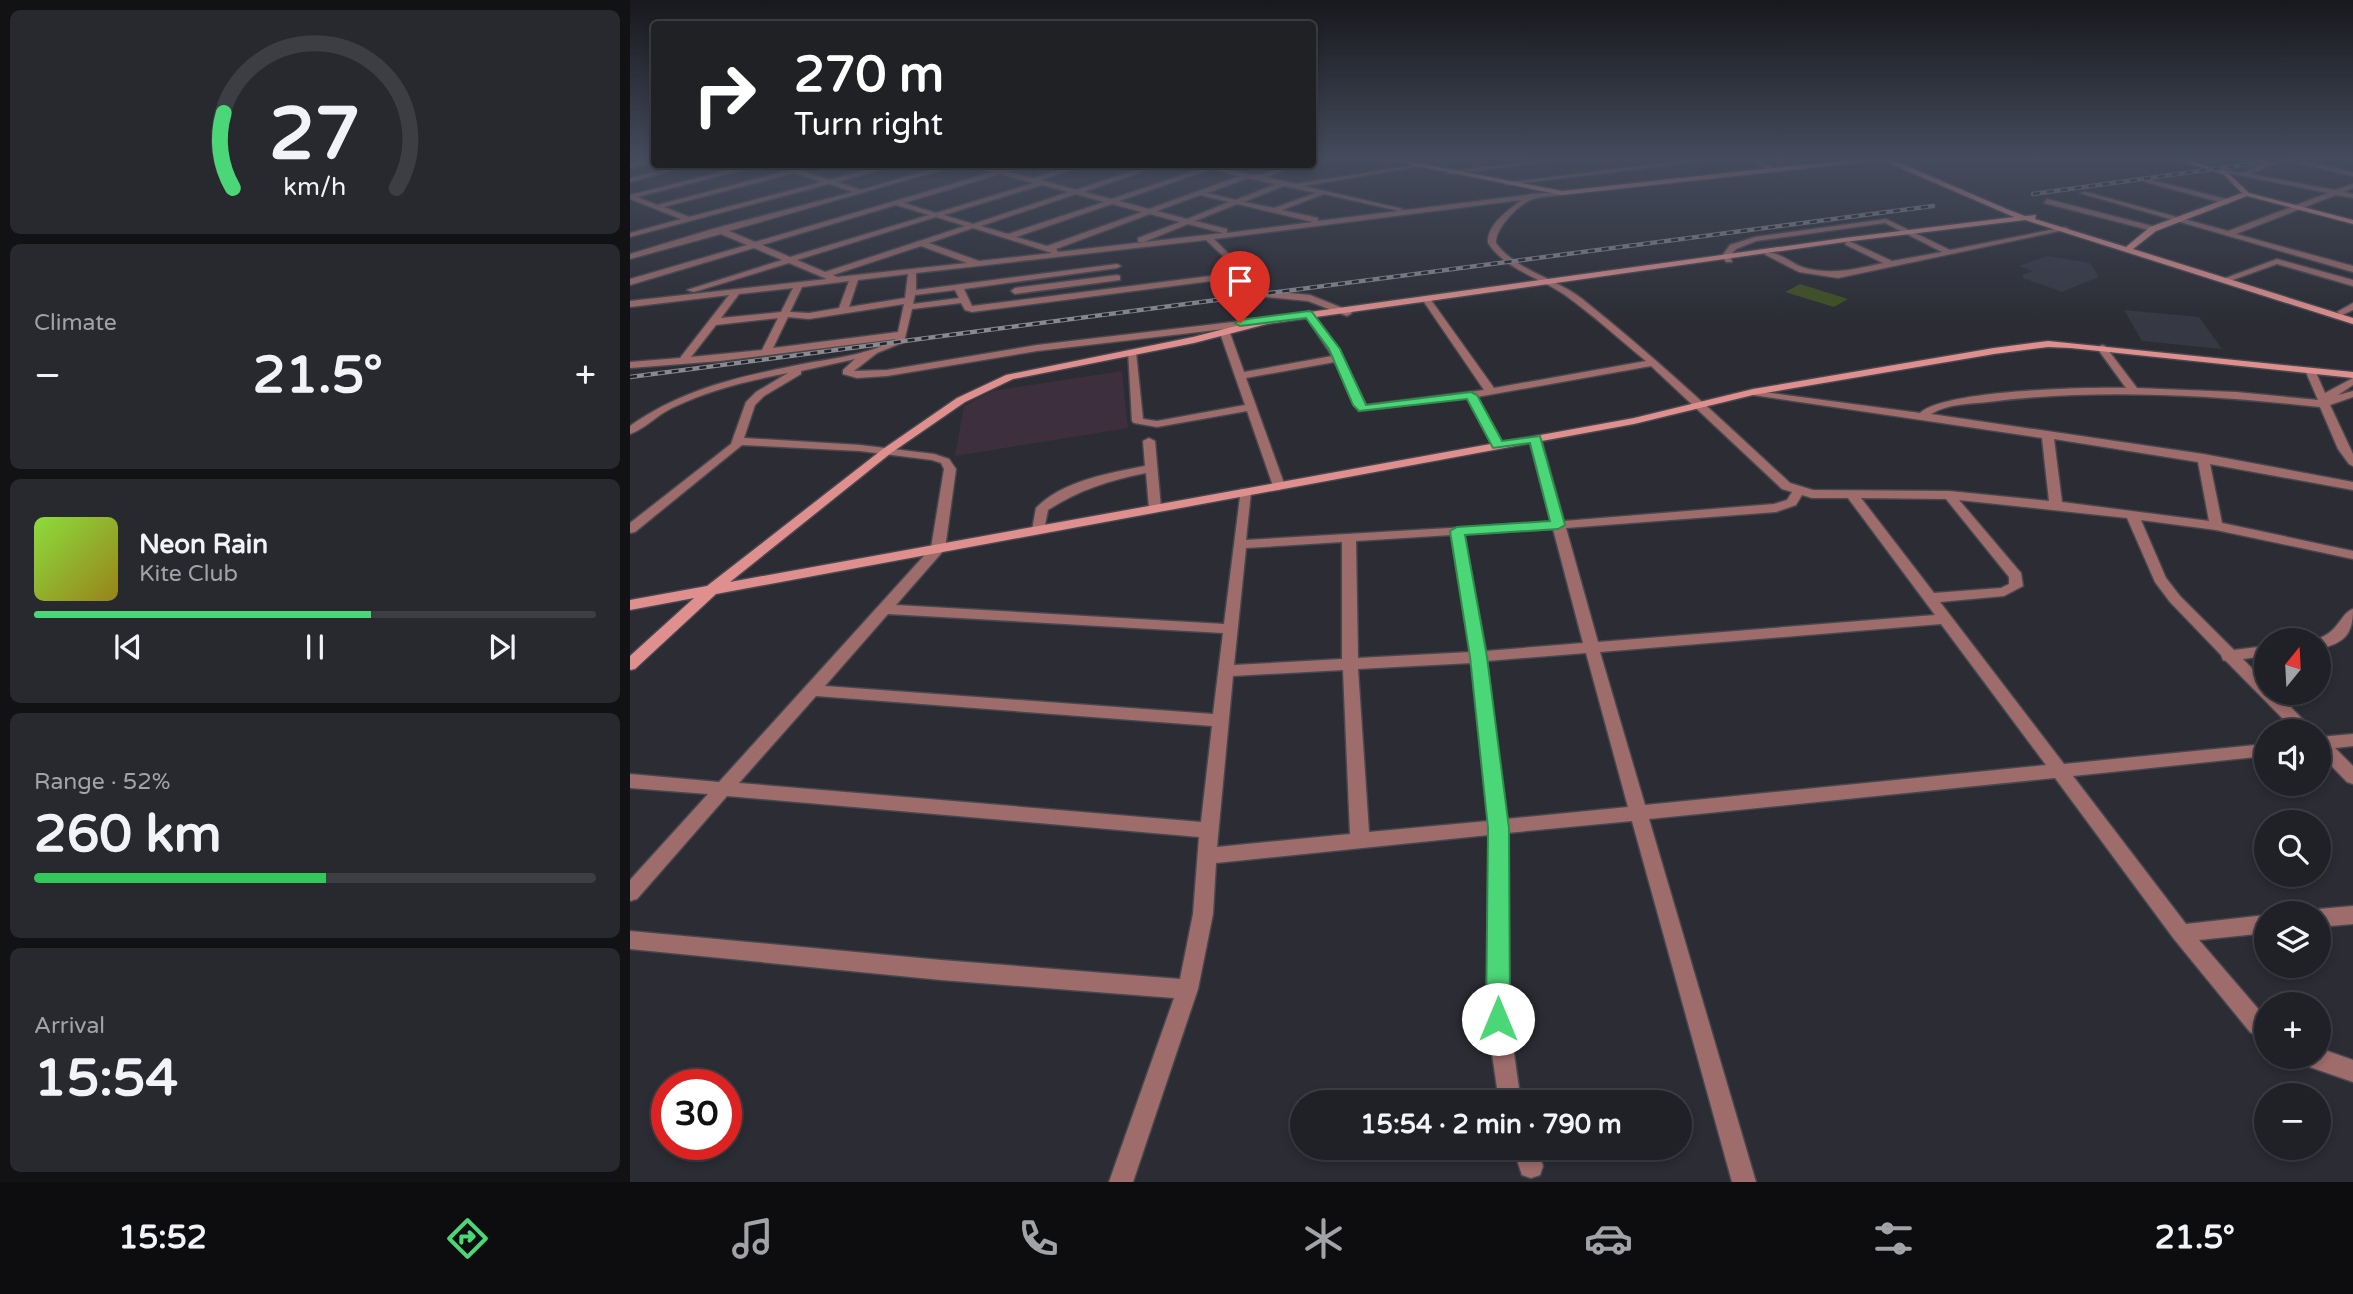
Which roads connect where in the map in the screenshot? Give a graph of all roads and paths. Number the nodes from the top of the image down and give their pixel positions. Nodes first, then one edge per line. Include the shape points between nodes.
1 (673, 213) edge
2 (715, 213) edge
3 (788, 213) edge
4 (867, 213) edge
5 (929, 213) edge
6 (941, 213) edge
7 (1010, 213) edge
8 (1079, 213) edge
9 (1143, 213) edge
10 (1156, 213) edge
11 (1206, 213) edge
12 (1289, 213) edge
13 (1333, 213) edge
14 (1394, 213) edge
15 (1510, 213) edge
16 (2019, 213) edge
17 (2093, 213) edge
18 (2177, 213) edge
19 (2193, 213) edge
20 (2282, 213) edge
21 (2321, 213) edge
22 (2181, 214) junction
23 (935, 215) junction
24 (2029, 217) junction
25 (690, 220) junction
26 (1316, 220) junction
27 (1185, 222) junction
28 (1326, 222) junction
29 (2353, 222) edge
30 (971, 226) junction
31 (2065, 229) junction
32 (2153, 229) junction
33 (722, 232) junction
34 (1910, 233) junction
35 (2231, 233) junction
36 (1235, 234) junction
37 (630, 235) edge
38 (2143, 236) junction
39 (1007, 237) junction
40 (1208, 237) junction
41 (2125, 242) junction
42 (921, 243) junction
43 (1849, 243) junction
44 (757, 246) junction
45 (1129, 246) junction
46 (1116, 247) junction
47 (1047, 249) junction
48 (1947, 251) junction
49 (1063, 254) junction
50 (1768, 254) junction
51 (2159, 254) junction
52 (630, 257) edge
53 (1728, 258) junction
54 (1016, 260) junction
55 (789, 261) junction
56 (975, 264) junction
57 (1891, 264) junction
58 (1117, 266) junction
59 (2353, 269) edge
60 (912, 272) junction
61 (1053, 274) junction
62 (824, 275) junction
63 (1222, 277) junction
64 (854, 278) junction
65 (1117, 278) junction
66 (837, 279) junction
67 (1016, 279) junction
68 (2227, 279) junction
69 (630, 282) edge
70 (1552, 283) junction
71 (2353, 283) edge
72 (799, 284) junction
73 (963, 286) junction
74 (1054, 286) junction
75 (737, 290) junction
76 (1117, 290) junction
77 (1015, 291) junction
78 (1054, 299) junction
79 (910, 300) junction
80 (963, 300) junction
81 (659, 301) junction
82 (1428, 302) junction
83 (1015, 304) junction
84 (631, 305) edge
85 (2353, 306) edge
86 (843, 311) junction
87 (1343, 312) junction
88 (2342, 312) junction
89 (785, 314) junction
90 (2353, 315) edge
91 (1310, 316) junction
92 (1267, 321) junction
93 (2353, 321) edge
94 (714, 322) junction
95 (1252, 326) junction
96 (1225, 333) junction
97 (900, 335) junction
98 (2102, 348) junction
99 (875, 350) junction
100 (766, 352) junction
101 (1131, 352) junction
102 (1339, 358) junction
103 (683, 361) junction
104 (1654, 363) junction
105 (630, 365) edge
106 (810, 365) junction
107 (2309, 370) junction
108 (2353, 375) edge
109 (1240, 376) junction
110 (2353, 381) edge
111 (2133, 390) junction
112 (1491, 392) junction
113 (1753, 392) junction
114 (1471, 395) junction
115 (2352, 395) edge
116 (2327, 402) junction
117 (1700, 406) junction
118 (1251, 407) junction
119 (1922, 417) junction
120 (630, 431) edge
121 (2048, 437) junction
122 (1535, 439) junction
123 (739, 441) junction
124 (1149, 441) dead end
125 (1498, 445) junction
126 (2349, 450) edge
127 (887, 451) junction
128 (2203, 458) junction
129 (2353, 462) edge
130 (1152, 469) junction
131 (1279, 486) junction
132 (2353, 486) edge
133 (1798, 491) junction
134 (1245, 492) junction
135 (1949, 495) junction
136 (1853, 496) junction
137 (2056, 505) junction
138 (1155, 508) junction
139 (2132, 515) junction
140 (633, 525) edge
141 (1558, 525) junction
142 (2216, 526) junction
143 (1038, 530) junction
144 (1457, 531) junction
145 (1349, 537) junction
146 (1240, 544) junction
147 (938, 549) junction
148 (2353, 555) edge
149 (709, 592) junction
150 (1932, 598) junction
151 (630, 605) edge
152 (884, 609) junction
153 (2353, 614) edge
154 (1947, 619) junction
155 (1231, 629) junction
156 (2331, 642) edge
157 (1592, 649) junction
158 (2254, 653) edge
159 (2228, 656) junction
160 (1479, 657) junction
161 (630, 665) edge
162 (1350, 666) junction
163 (1226, 671) junction
164 (2254, 681) edge
165 (810, 690) junction
166 (2279, 705) edge
167 (2294, 719) edge
168 (1221, 720) junction
169 (2353, 740) edge
170 (2331, 743) edge
171 (2254, 751) edge
172 (2331, 756) edge
173 (2057, 770) junction
174 (2353, 777) edge
175 (630, 781) edge
176 (722, 791) junction
177 (1638, 813) junction
178 (1498, 828) junction
179 (1209, 830) junction
180 (1360, 841) junction
181 (1208, 856) junction
182 (630, 893) edge
183 (2353, 915) edge
184 (2331, 917) edge
185 (2254, 925) edge
186 (2181, 933) junction
187 (630, 940) edge
188 (1188, 989) junction
189 (2254, 1020) edge
190 (2331, 1063) edge
191 (2353, 1071) edge
192 (1508, 1090) edge
193 (1121, 1182) edge
194 (1744, 1182) edge

1 - 25 street
2 - 25 street
3 - 33 street
4 - 44 street
5 - 23 street
6 - 23 street
7 - 30 street
8 - 39 street
9 - 47 street
10 - 27 street
11 - 27 street
12 - 26 street
13 - 26 street
14 - 28 street
15 - 70 street via 1493,228 1492,243 1511,261
16 - 24 main road
17 - 32 street
18 - 22 street
19 - 22 street
20 - 35 street
21 - 29 main road
22 - 32 main road
22 - 35 street
23 - 30 street
23 - 55 street
24 - 31 main road
24 - 34 main road
24 - 41 main road
25 - 33 street
25 - 37 street
26 - 28 street
27 - 36 street
27 - 45 street
28 - 36 street
30 - 39 street
30 - 42 street
31 - 41 main road
31 - 48 street
32 - 38 main road
33 - 44 street
33 - 52 street
34 - 43 main road
34 - 48 street
34 - 53 main road
35 - 59 street
36 - 40 street
38 - 41 main road
38 - 51 main road
39 - 47 street
40 - 45 street
40 - 63 street via 1228,257
41 - 51 main road
41 - 68 main road
42 - 56 street
42 - 62 street
43 - 50 main road
43 - 57 street
44 - 55 street
44 - 69 street
45 - 46 street
46 - 49 street
46 - 58 street
47 - 49 street
48 - 57 street
49 - 54 street
50 - 53 main road
50 - 57 street via 1816,274 1838,275
51 - 68 main road
53 - 70 main road
54 - 56 street
54 - 67 street
55 - 62 street
55 - 81 street
56 - 60 street
56 - 73 street
58 - 61 street
58 - 65 street
60 - 64 street
60 - 79 street
61 - 67 street
61 - 74 street
62 - 66 street
63 - 76 street
63 - 87 street via 1225,287 1234,291 1310,298
64 - 66 street
64 - 86 street
65 - 74 street
65 - 76 street
66 - 72 street
67 - 73 street
67 - 77 street
68 - 71 street via 2277,261
68 - 88 main road
68 - 93 main road
70 - 82 main road
70 - 87 main road
70 - 104 street
72 - 75 street
72 - 89 street
73 - 79 street
73 - 80 street
74 - 77 street
74 - 78 street
75 - 81 street
75 - 94 street
76 - 78 street
77 - 83 street
78 - 83 street
79 - 80 street
79 - 86 street
79 - 97 street
80 - 83 street via 970,309
81 - 84 street
82 - 87 main road
82 - 112 street
85 - 88 street
86 - 89 street via 800,317
87 - 91 main road
88 - 90 main road
89 - 94 street
89 - 100 street
91 - 92 main road
91 - 95 main road
91 - 102 street
92 - 95 main road
92 - 99 street via 1051,346 887,373 847,372
94 - 103 street
95 - 96 main road
96 - 101 main road
96 - 109 street
97 - 99 street via 898,343
97 - 100 street
98 - 107 main road
98 - 111 street
98 - 113 main road via 2048,344 2007,349
99 - 106 street
100 - 103 street
101 - 118 street via 1138,421 1157,424
101 - 127 main road via 1041,369 986,387
102 - 109 street
102 - 114 street via 1363,409
103 - 105 street
104 - 112 street
104 - 117 street
106 - 120 street via 701,391
106 - 123 street via 750,404
107 - 108 main road
107 - 116 street
109 - 118 street
110 - 116 street via 2328,396
111 - 116 street
111 - 119 street via 2017,394 1931,408
112 - 114 street
113 - 117 main road
113 - 119 street
114 - 125 street
115 - 116 street
116 - 126 street
117 - 122 main road
117 - 133 street via 1786,486
118 - 131 street
119 - 121 street
121 - 128 street
121 - 137 street
122 - 125 main road
122 - 141 street
123 - 127 street
123 - 140 street
124 - 130 street
125 - 131 main road
126 - 129 street
127 - 147 street via 934,457 950,468
127 - 149 main road
128 - 132 street
128 - 142 street
130 - 138 street
130 - 143 street via 1099,478 1074,488 1042,508
131 - 134 main road
133 - 136 street
133 - 141 street via 1792,502 1776,508
134 - 138 main road
134 - 146 street
135 - 136 street
135 - 137 street
135 - 150 street via 2016,576 2016,586 2004,592
136 - 150 street
137 - 139 street
138 - 143 main road
139 - 142 street
139 - 159 street via 2161,579
141 - 144 street
141 - 157 street
142 - 148 street
143 - 147 main road
144 - 145 street
144 - 160 street
145 - 146 street
145 - 162 street
146 - 155 street
147 - 149 main road
147 - 152 street
149 - 151 main road
149 - 161 main road
150 - 154 street
152 - 155 street
152 - 165 street
153 - 156 street
154 - 157 street
154 - 173 street
155 - 163 street
157 - 160 street
157 - 177 street
158 - 159 street
159 - 164 street
160 - 162 street
160 - 178 street
162 - 163 street
162 - 180 street
163 - 168 street
165 - 168 street
165 - 176 street
166 - 167 street
168 - 179 street
169 - 170 street
171 - 173 street
172 - 174 street
173 - 177 street
173 - 186 street
175 - 176 street
176 - 179 street
176 - 182 street
177 - 178 street
177 - 194 street
178 - 180 street
178 - 192 street via 1498,1019
179 - 181 street
180 - 181 street
181 - 188 street via 1203,914
183 - 184 street
185 - 186 street
186 - 189 street
187 - 188 street
188 - 193 street
190 - 191 street

